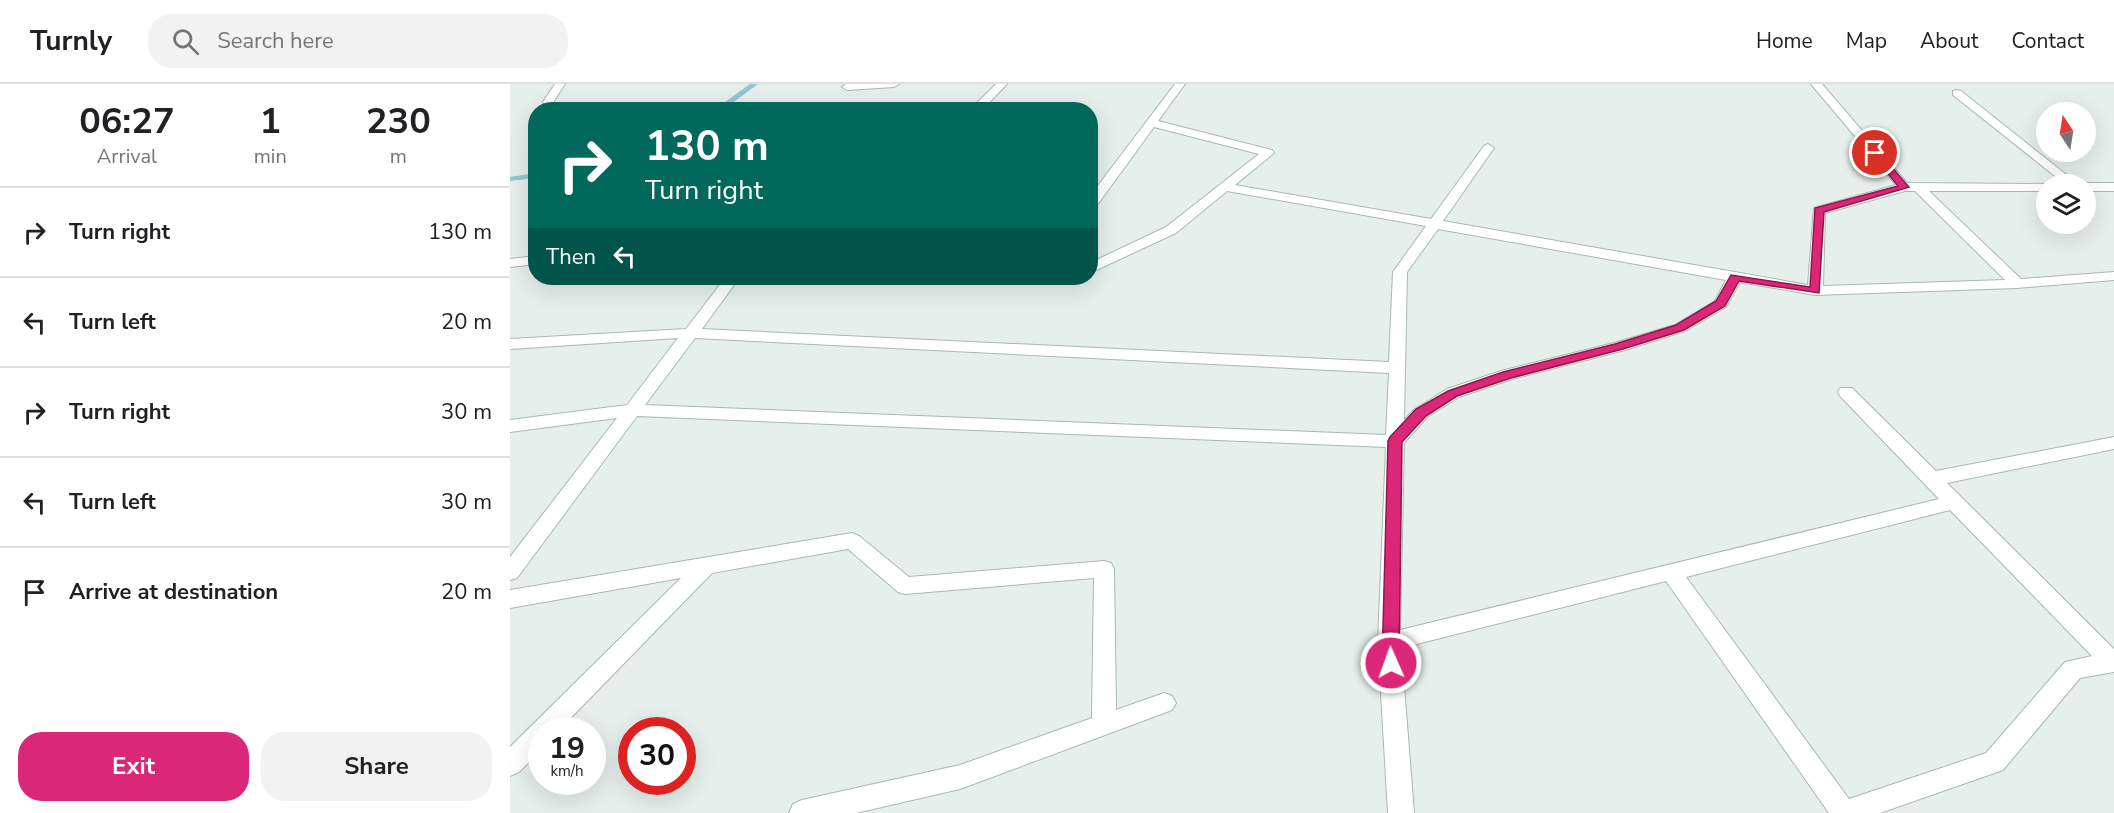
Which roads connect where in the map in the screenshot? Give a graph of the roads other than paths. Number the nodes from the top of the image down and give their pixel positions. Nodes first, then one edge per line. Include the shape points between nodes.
1 (560, 84) edge
2 (894, 84) edge
3 (1002, 84) edge
4 (1180, 84) edge
5 (1816, 84) edge
6 (847, 87) dead end
7 (1957, 93) dead end
8 (548, 102) dead end
9 (983, 102) edge
10 (1151, 123) junction
11 (1488, 148) dead end
12 (2059, 174) edge
13 (1224, 187) junction
14 (1911, 187) junction
15 (2036, 187) edge
16 (2096, 187) edge
17 (2114, 187) edge
18 (1098, 193) edge
19 (1434, 224) junction
20 (528, 261) edge
21 (510, 263) edge
22 (1098, 265) edge
23 (2114, 276) edge
24 (1735, 277) junction
25 (2017, 284) junction
26 (727, 285) edge
27 (1815, 291) junction
28 (691, 333) junction
29 (510, 344) edge
30 (1397, 368) junction
31 (1846, 392) dead end
32 (632, 410) junction
33 (510, 426) edge
34 (1395, 441) junction
35 (2114, 443) edge
36 (1931, 479) junction
37 (1954, 502) junction
38 (706, 566) junction
39 (510, 572) edge
40 (1671, 572) junction
41 (510, 599) edge
42 (1389, 642) junction
43 (2113, 662) edge
44 (1164, 703) dead end
45 (556, 717) edge
46 (1104, 724) junction
47 (528, 745) edge
48 (510, 764) edge
49 (802, 813) edge
50 (1401, 813) edge
51 (1844, 813) edge

1 - 8 street
2 - 6 street
3 - 9 street
4 - 10 street
5 - 14 street
7 - 12 street
10 - 13 street via 1268,153
10 - 18 street
11 - 19 street
13 - 19 street
13 - 22 street via 1171,230
14 - 15 street
14 - 25 street
14 - 27 street via 1819,211
16 - 17 street
19 - 24 street
19 - 30 street via 1400,272
20 - 21 street
23 - 25 street
24 - 27 street
24 - 34 street via 1721,304 1680,328 1453,393 1421,412
25 - 27 street
26 - 28 street
28 - 29 street
28 - 30 street
28 - 32 street
30 - 34 street
31 - 36 street
32 - 33 street
32 - 34 street
32 - 39 street
34 - 42 street
35 - 36 street
36 - 37 street
37 - 40 street
37 - 43 street
38 - 41 street
38 - 45 street
38 - 46 street via 852,541 905,586 1104,569
40 - 42 street
40 - 51 street
42 - 50 street
43 - 51 street via 2073,669 1994,762
44 - 46 street
46 - 49 street via 960,777
47 - 48 street

